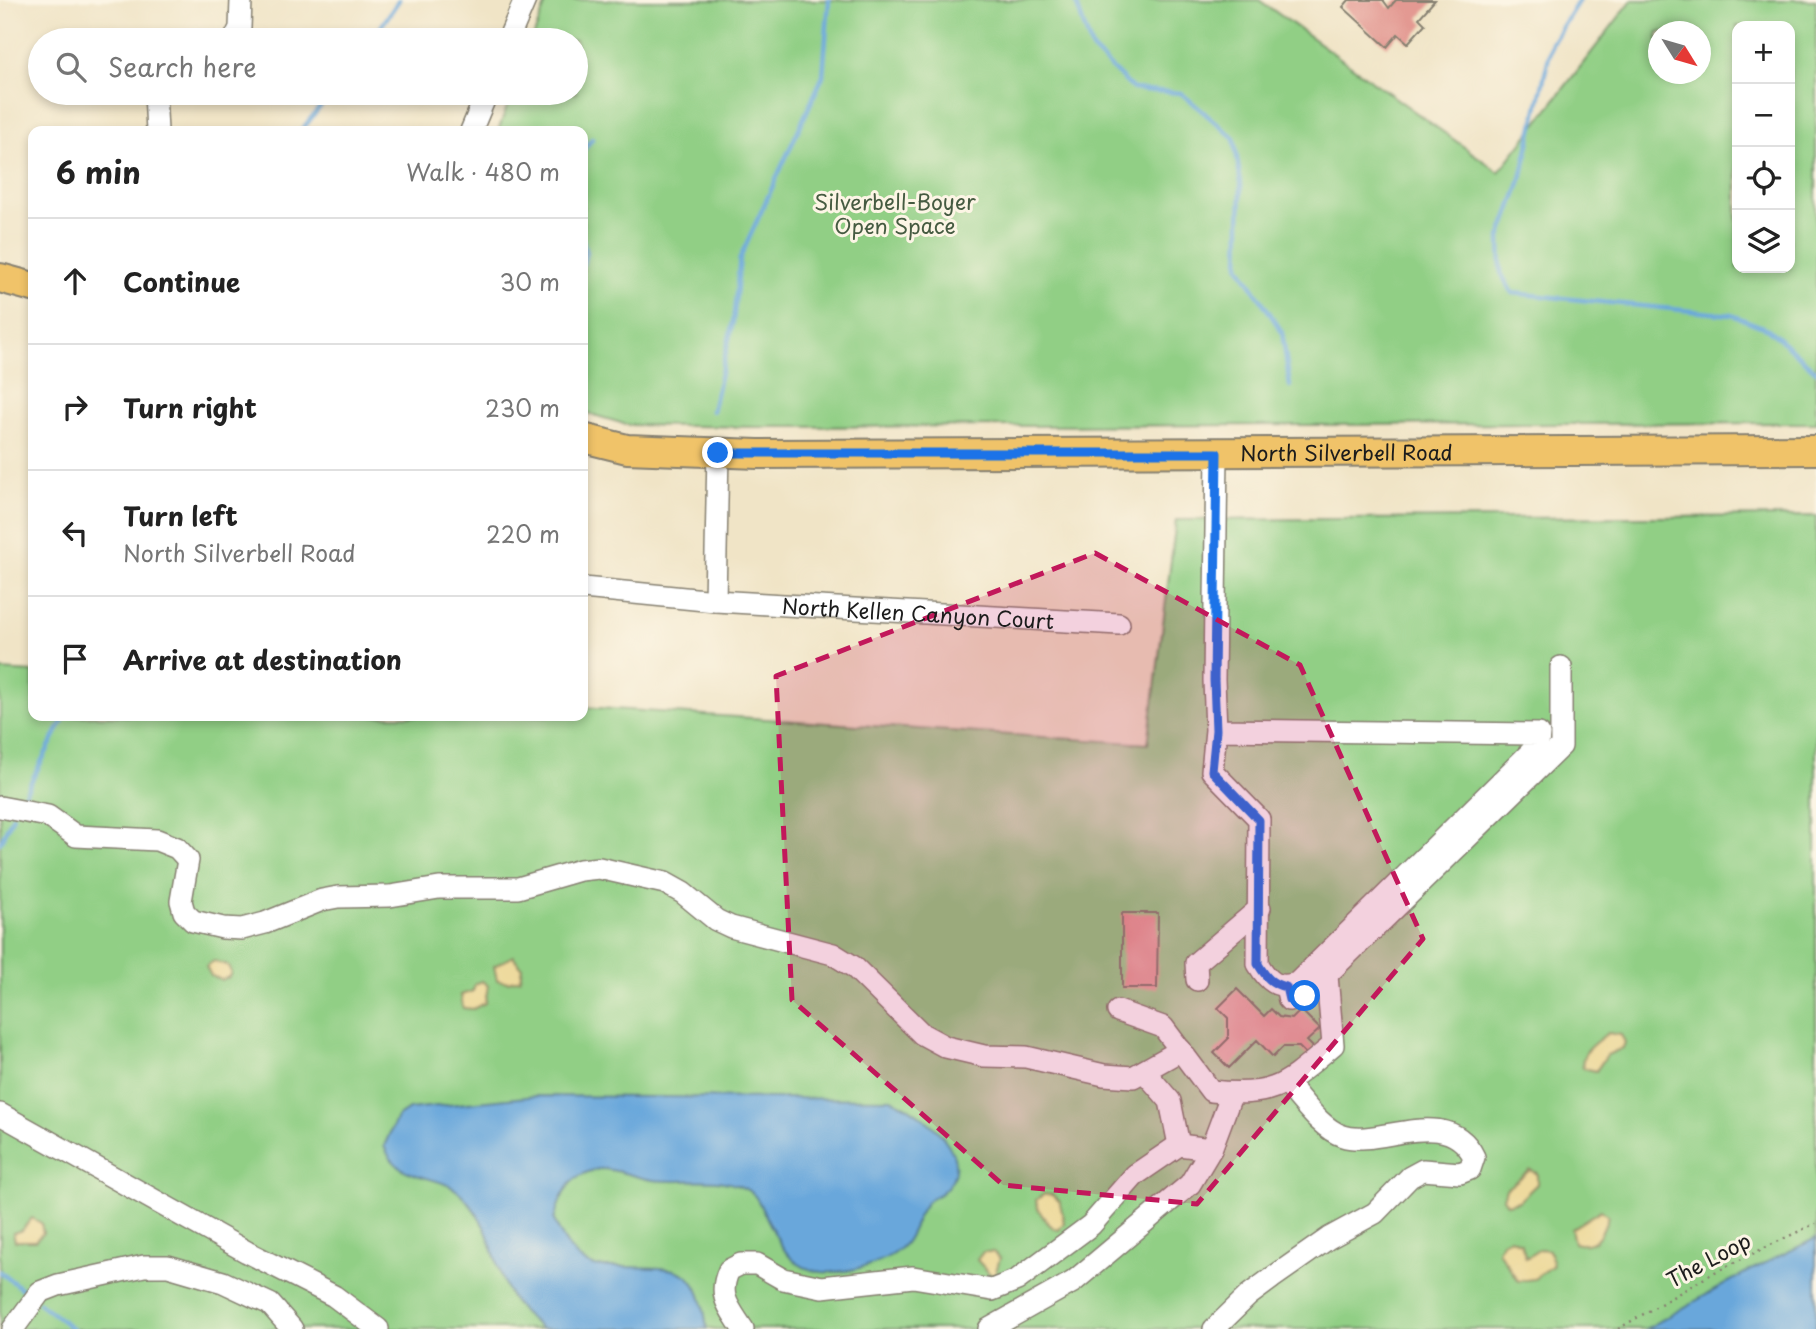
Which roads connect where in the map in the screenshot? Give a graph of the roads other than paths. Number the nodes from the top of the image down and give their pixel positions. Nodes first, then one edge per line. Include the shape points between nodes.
1 (241, 0) edge
2 (525, 0) edge
3 (240, 28) edge
4 (513, 28) edge
5 (156, 105) edge
6 (482, 105) edge
7 (157, 126) edge
8 (473, 126) edge
9 (0, 278) edge
10 (28, 286) edge
11 (588, 439) edge
12 (1816, 450) edge
13 (718, 453) junction
14 (1217, 453) junction
15 (588, 588) edge
16 (715, 601) junction
17 (1119, 624) dead end
18 (1561, 667) dead end
19 (1216, 730) junction
20 (0, 807) edge
21 (1260, 908) junction
22 (1327, 976) junction
23 (1197, 980) dead end
24 (1286, 987) junction
25 (1118, 1011) dead end
26 (1181, 1050) junction
27 (1143, 1071) junction
28 (1287, 1084) junction
29 (1232, 1093) junction
30 (0, 1114) edge
31 (1179, 1145) junction
32 (1211, 1149) junction
33 (13, 1329) edge
34 (292, 1329) edge
35 (378, 1329) edge
36 (743, 1329) edge
37 (989, 1329) edge
38 (1214, 1329) edge

1 - 3 street
2 - 4 street
5 - 7 street
6 - 8 street
9 - 10 main road
11 - 13 main road, North Silverbell Road via 626,449
12 - 14 main road, North Silverbell Road
13 - 14 main road, North Silverbell Road
13 - 16 street
14 - 19 street
15 - 16 street, North Kellen Canyon Court
16 - 17 street, North Kellen Canyon Court
18 - 22 street via 1561,746
19 - 21 street via 1212,771 1259,820
19 - 24 street via 1539,734 1538,745 1297,983
20 - 27 street via 48,816 76,836 157,840 177,848 188,860 181,901 184,912 193,920 223,928 265,923 338,897 390,896 439,888 518,888 599,868 665,884 731,927 833,954 854,967 922,1034 946,1047 985,1056 1026,1057 1104,1075 1133,1077
21 - 23 street via 1196,963
21 - 24 street via 1258,964 1266,978
22 - 24 street via 1305,996 1289,1000
22 - 28 street via 1333,1045
25 - 26 street via 1163,1027
26 - 27 street
26 - 29 street via 1210,1091
27 - 31 street via 1170,1101
28 - 29 street via 1247,1095
28 - 38 street via 1328,1128 1343,1136 1431,1130 1469,1146 1474,1157 1471,1169 1460,1173 1423,1170 1410,1177 1375,1213 1272,1278
29 - 32 street
30 - 35 street via 334,1296
31 - 32 street
31 - 36 street via 1135,1175 1091,1224 1017,1280 992,1290 913,1277 822,1287 783,1279 757,1264 741,1264 729,1270 722,1285 725,1302
32 - 37 street via 1190,1184 1073,1282
33 - 34 street via 40,1292 144,1266 168,1266 223,1282 270,1304

